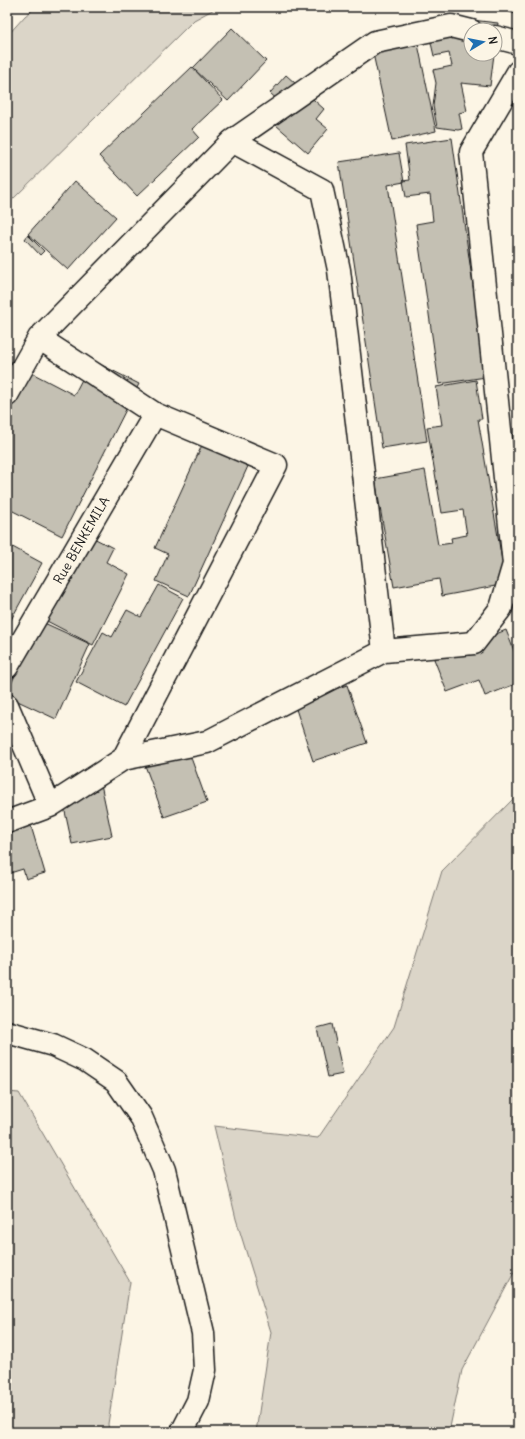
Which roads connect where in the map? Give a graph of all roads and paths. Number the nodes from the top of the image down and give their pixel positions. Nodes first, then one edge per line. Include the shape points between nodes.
1 (463, 29) edge
2 (503, 39) edge
3 (518, 43) edge
4 (518, 72) edge
5 (232, 141) junction
6 (39, 338) junction
7 (7, 395) edge
8 (155, 414) junction
9 (509, 607) edge
10 (384, 651) junction
11 (7, 667) edge
12 (7, 705) edge
13 (123, 759) junction
14 (50, 806) junction
15 (7, 822) edge
16 (7, 1032) edge
17 (182, 1432) edge

1 - 5 street via 451,26 375,42
2 - 3 street
4 - 9 street via 471,152 514,564
5 - 6 street
5 - 10 street via 322,190 339,270
6 - 7 street
6 - 8 street
8 - 11 street, Rue BENKEMILA
8 - 13 street via 276,465
9 - 10 street via 474,643
10 - 13 street via 207,742
12 - 14 street
13 - 14 street
14 - 15 street
16 - 17 street via 53,1045 85,1060 116,1081 141,1117 164,1170 203,1333 204,1370 198,1401

